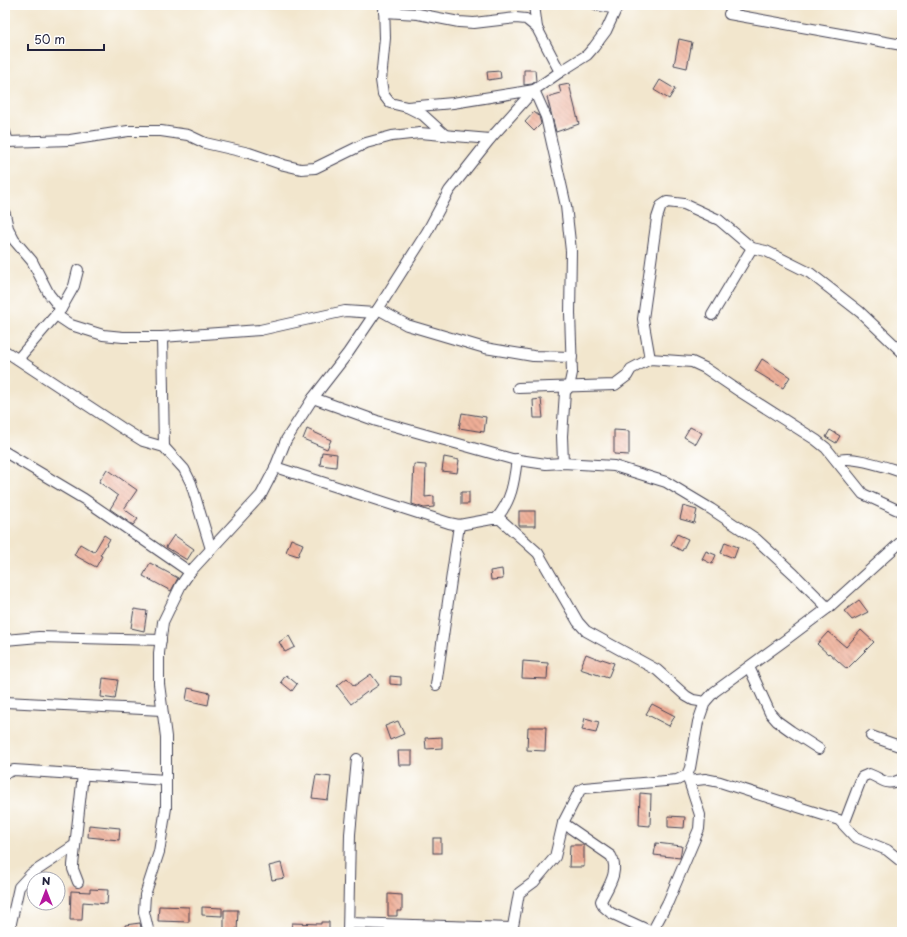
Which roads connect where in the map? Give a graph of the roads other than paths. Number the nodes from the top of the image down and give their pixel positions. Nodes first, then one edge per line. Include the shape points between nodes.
1 (534, 5) edge
2 (598, 5) edge
3 (617, 7) edge
4 (384, 9) edge
5 (729, 14) dead end
6 (537, 28) junction
7 (902, 45) edge
8 (560, 72) junction
9 (534, 90) junction
10 (407, 107) junction
11 (5, 132) edge
12 (445, 135) junction
13 (490, 139) junction
14 (7, 142) edge
15 (5, 214) edge
16 (752, 248) junction
17 (78, 270) dead end
18 (377, 311) junction
19 (59, 312) junction
20 (712, 315) dead end
21 (162, 337) junction
22 (5, 351) edge
23 (902, 352) edge
24 (572, 357) junction
25 (18, 359) junction
26 (650, 359) junction
27 (569, 387) junction
28 (518, 388) dead end
29 (313, 398) junction
30 (164, 448) junction
31 (6, 454) edge
32 (517, 459) junction
33 (837, 461) junction
34 (563, 463) junction
35 (275, 467) junction
36 (902, 472) edge
37 (902, 512) edge
38 (496, 519) junction
39 (459, 525) junction
40 (902, 541) edge
41 (211, 549) junction
42 (190, 572) junction
43 (828, 608) junction
44 (5, 640) edge
45 (161, 640) junction
46 (749, 667) junction
47 (436, 685) dead end
48 (5, 702) edge
49 (706, 702) junction
50 (162, 710) junction
51 (871, 736) dead end
52 (902, 747) edge
53 (819, 749) dead end
54 (357, 759) dead end
55 (5, 773) edge
56 (82, 774) junction
57 (688, 778) junction
58 (902, 779) edge
59 (166, 780) junction
60 (563, 823) junction
61 (844, 824) junction
62 (75, 845) junction
63 (902, 862) edge
64 (78, 882) dead end
65 (349, 928) edge
66 (512, 930) edge
67 (9, 932) edge
68 (150, 932) edge
69 (652, 932) edge

1 - 6 street
2 - 3 street
3 - 8 street via 606,31 591,51
4 - 6 street via 459,22 526,19
4 - 10 street via 385,38 381,80 383,94 390,103
5 - 7 street
6 - 8 street
8 - 9 street
9 - 10 street via 453,103
9 - 13 street
9 - 24 street via 546,117 566,206 571,251
10 - 12 street via 423,115
11 - 14 street
12 - 13 street
12 - 14 street via 420,133 392,136 366,144 315,168 284,165 205,143 188,135 161,131 128,131 70,140
13 - 18 street via 449,191 427,232
15 - 19 street via 14,240 32,260
16 - 20 street
16 - 23 street via 766,251 810,273 860,312
16 - 26 street via 719,220 684,204 667,202 661,206 657,218 643,319
17 - 19 street via 74,286
18 - 21 street via 345,311 260,330
18 - 24 street via 408,325 485,348 533,356
18 - 29 street
19 - 21 street via 71,325 102,335
19 - 25 street
21 - 30 street
22 - 25 street
24 - 27 street
25 - 30 street via 143,441
26 - 27 street via 632,369 615,385
26 - 33 street via 692,362 705,368 816,440
27 - 28 street
27 - 34 street via 565,392
29 - 32 street via 398,427
29 - 35 street via 286,440
30 - 41 street via 184,469 191,483
31 - 42 street via 84,499
32 - 34 street via 546,464
32 - 38 street via 509,500
33 - 36 street via 843,458 868,462
33 - 37 street via 867,496
34 - 43 street via 614,466 666,482 756,539
35 - 39 street via 419,515
35 - 41 street via 261,495
38 - 39 street
38 - 49 street via 500,519 538,553 578,622 586,631 657,670 686,696
39 - 47 street
40 - 43 street
41 - 42 street
42 - 45 street via 163,622
43 - 46 street
44 - 45 street via 39,637
45 - 50 street via 159,684
46 - 49 street via 714,692
46 - 53 street via 770,714
48 - 50 street
49 - 57 street via 698,722
50 - 59 street via 166,737
51 - 52 street
54 - 65 street via 350,834
55 - 56 street via 14,770
56 - 59 street
56 - 62 street
57 - 60 street via 584,788 578,793
57 - 61 street via 720,782 839,820
57 - 69 street via 700,814 699,829 668,902
58 - 61 street via 885,783 869,774 862,777
59 - 68 street via 166,808 159,852 145,895 144,912
60 - 66 street via 556,856 534,882 520,893
60 - 69 street via 611,856 615,862 614,874 601,901 603,906 611,913
61 - 63 street via 855,837 887,850
62 - 64 street via 73,869
62 - 67 street via 31,874 19,887
65 - 66 street

